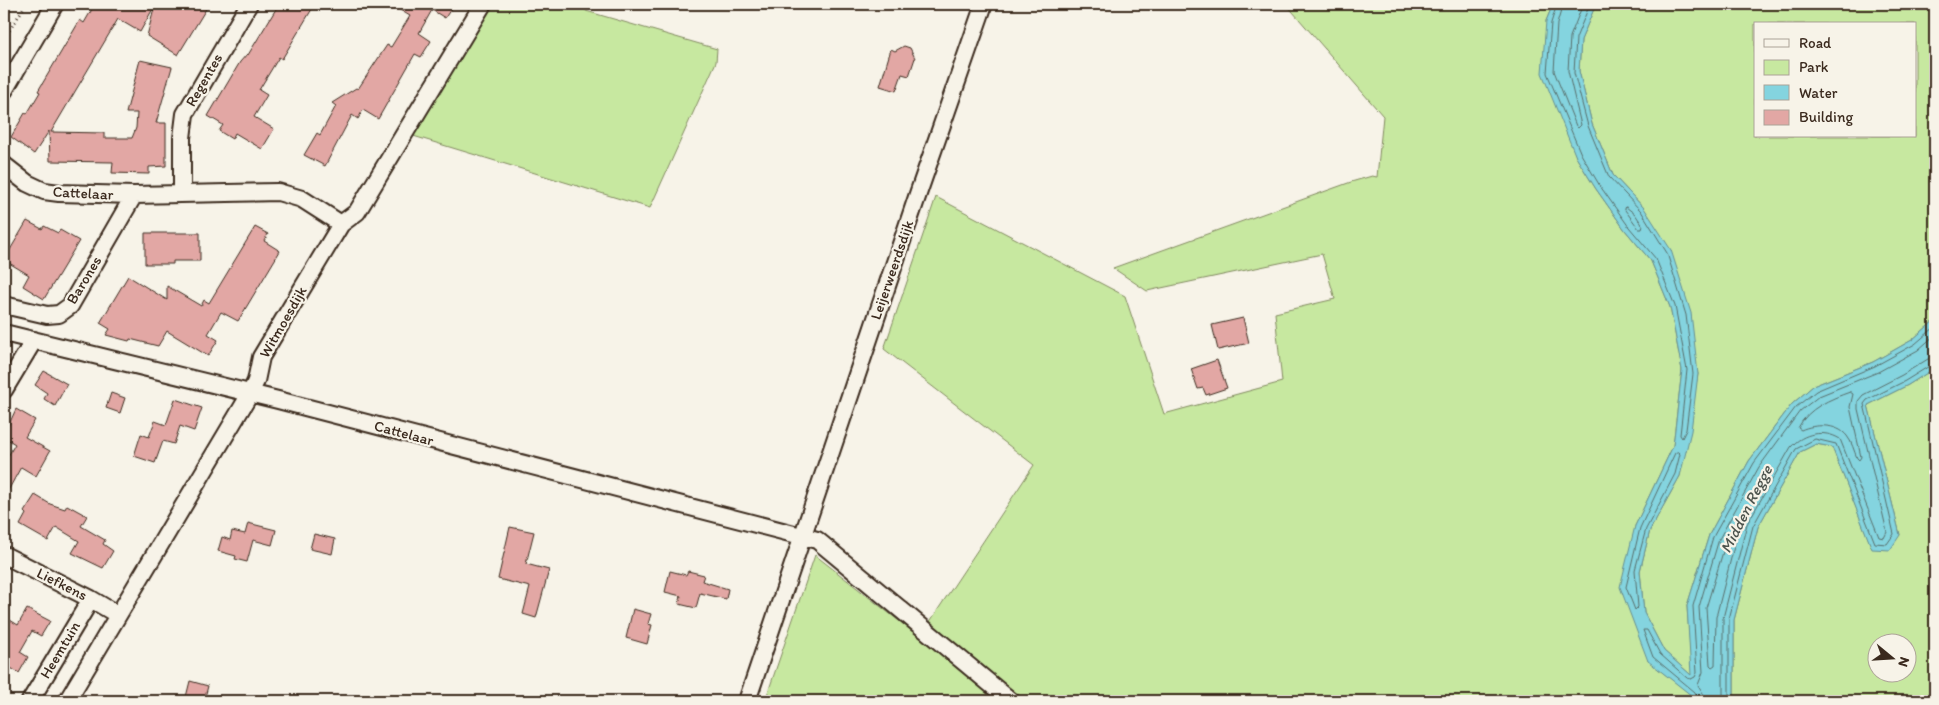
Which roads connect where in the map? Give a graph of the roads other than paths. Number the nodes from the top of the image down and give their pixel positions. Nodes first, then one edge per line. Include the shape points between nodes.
1 (55, 4) edge
2 (249, 4) edge
3 (483, 4) edge
4 (984, 4) edge
5 (4, 91) edge
6 (4, 166) edge
7 (182, 193) junction
8 (134, 195) junction
9 (341, 224) junction
10 (4, 305) edge
11 (4, 333) edge
12 (34, 340) junction
13 (4, 390) edge
14 (250, 394) junction
15 (803, 536) junction
16 (4, 554) edge
17 (92, 599) junction
18 (118, 615) junction
19 (30, 701) edge
20 (67, 701) edge
21 (747, 701) edge
22 (1012, 701) edge

1 - 5 street
2 - 7 street, Regentes via 184,114
3 - 9 street, Witmoesdijk via 357,212
4 - 15 street, Leijerweerdsdijk
6 - 8 street, Cattelaar via 44,191
7 - 8 street, Cattelaar
7 - 9 street, Cattelaar via 278,192 302,199
8 - 10 street, Barones via 70,306 59,314 47,315
9 - 14 street, Witmoesdijk via 260,357
11 - 12 street, Cattelaar
12 - 13 street
12 - 14 street, Cattelaar
14 - 15 street, Cattelaar
14 - 18 street, Witmoesdijk
15 - 21 street, Leijerweerdsdijk
15 - 22 street via 817,540
16 - 17 street, Liefkens
17 - 18 street, Liefkens
17 - 19 street, Heemtuin
18 - 20 street, Witmoesdijk

